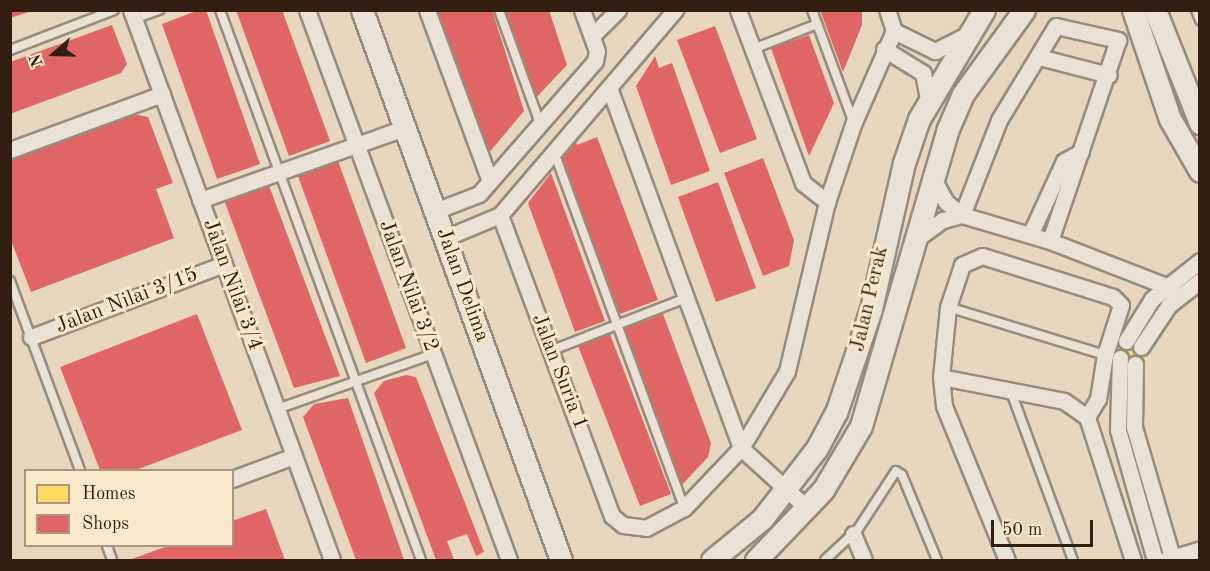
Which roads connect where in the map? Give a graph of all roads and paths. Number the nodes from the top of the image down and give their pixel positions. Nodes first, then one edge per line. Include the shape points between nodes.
1 (114, 10) edge
2 (159, 10) edge
3 (220, 10) edge
4 (308, 10) edge
5 (362, 10) edge
6 (427, 10) edge
7 (499, 10) edge
8 (582, 10) edge
9 (618, 10) edge
10 (675, 10) edge
11 (738, 10) edge
12 (812, 10) edge
13 (887, 10) edge
14 (984, 10) edge
15 (1024, 10) edge
16 (1133, 10) edge
17 (1155, 10) edge
18 (1196, 10) edge
19 (133, 15) edge
20 (1200, 20) edge
21 (817, 24) junction
22 (894, 31) junction
23 (966, 35) junction
24 (592, 36) junction
25 (753, 49) junction
26 (884, 49) junction
27 (10, 50) edge
28 (1039, 57) junction
29 (1109, 75) junction
30 (610, 90) junction
31 (162, 94) junction
32 (928, 98) junction
33 (854, 122) junction
34 (540, 123) junction
35 (1200, 123) edge
36 (405, 128) junction
37 (357, 145) junction
38 (10, 150) edge
39 (554, 152) junction
40 (1082, 152) junction
41 (1200, 171) edge
42 (279, 172) junction
43 (930, 173) junction
44 (490, 181) junction
45 (200, 200) junction
46 (827, 202) junction
47 (435, 211) junction
48 (500, 215) junction
49 (962, 215) junction
50 (1030, 235) junction
51 (446, 238) junction
52 (913, 241) junction
53 (1050, 241) junction
54 (1200, 261) edge
55 (224, 264) junction
56 (10, 281) edge
57 (1200, 281) edge
58 (1166, 286) junction
59 (1177, 297) junction
60 (686, 298) junction
61 (948, 307) junction
62 (616, 325) junction
63 (31, 337) junction
64 (550, 351) junction
65 (433, 354) junction
66 (1105, 355) junction
67 (1120, 358) dead end
68 (1135, 364) dead end
69 (941, 377) junction
70 (355, 381) junction
71 (1010, 388) junction
72 (277, 409) junction
73 (1087, 417) junction
74 (741, 448) junction
75 (294, 456) junction
76 (79, 469) edge
77 (234, 478) edge
78 (787, 490) junction
79 (684, 508) junction
80 (808, 509) junction
81 (853, 534) junction
82 (1200, 549) edge
83 (562, 560) edge
84 (1170, 560) edge
85 (332, 561) edge
86 (421, 561) edge
87 (508, 561) edge
88 (712, 561) edge
89 (756, 561) edge
90 (825, 561) edge
91 (864, 561) edge
92 (937, 561) edge
93 (1007, 561) edge
94 (1073, 561) edge
95 (1132, 561) edge
96 (1155, 561) edge

1 - 27 lane
2 - 19 lane
3 - 42 lane
4 - 37 street, Jalan Nilai 3/2
5 - 36 main road, Jalan Delima
6 - 44 street
7 - 34 lane
8 - 24 street
9 - 24 street
10 - 30 street
11 - 25 street
12 - 21 lane
13 - 22 street
14 - 23 main road, Jalan Perak
15 - 43 main road, Jalan Perak via 963,94
16 - 41 main road via 1170,119
17 - 35 main road
18 - 20 lane
19 - 31 street, Jalan Nilai 3/4
21 - 25 lane
21 - 33 lane
22 - 23 street via 935,51
22 - 26 street
23 - 32 main road, Jalan Perak
24 - 34 street via 597,58
25 - 46 street via 803,183
26 - 32 street via 923,73
26 - 33 street
28 - 29 street
28 - 29 street via 1060,23 1118,40
28 - 49 street via 999,120
29 - 40 street
30 - 39 street
30 - 60 street
31 - 38 street
31 - 45 street, Jalan Nilai 3/4
32 - 78 main road, Jalan Perak via 904,163 851,377 817,448
33 - 46 street
34 - 44 street
36 - 37 street
36 - 47 main road, Jalan Delima
37 - 42 street
37 - 65 street, Jalan Nilai 3/2
39 - 48 street
39 - 62 lane
40 - 50 street via 1064,161
40 - 53 street
42 - 45 street
42 - 70 lane
43 - 49 street via 946,202
43 - 52 main road, Jalan Perak
44 - 47 street via 474,197
45 - 55 street, Jalan Nilai 3/4
46 - 74 street via 799,339 772,402
47 - 51 main road, Jalan Delima
48 - 51 street
48 - 64 street, Jalan Suria 1
49 - 50 street
49 - 52 street via 943,220
50 - 53 street
51 - 83 main road, Jalan Delima
52 - 80 main road, Jalan Perak via 861,426
53 - 58 street
54 - 58 street
55 - 63 street, Jalan Nilai 3/15
55 - 72 street, Jalan Nilai 3/4
56 - 63 lane
57 - 59 street
58 - 59 street
58 - 59 street via 1134,344
60 - 62 lane
60 - 74 street
61 - 66 lane
61 - 66 street via 962,265 982,256 1118,300 1120,310
61 - 69 street
62 - 64 lane
62 - 79 lane
63 - 76 lane
64 - 79 street, Jalan Suria 1 via 612,516 623,525 646,528
65 - 70 lane
65 - 87 street, Jalan Nilai 3/2
66 - 73 street via 1098,399
67 - 96 street via 1118,430
68 - 84 street via 1134,427
69 - 71 street
69 - 93 street via 944,405
70 - 72 lane
70 - 86 lane
71 - 73 street via 1064,401
71 - 94 lane
72 - 75 street, Jalan Nilai 3/4
73 - 95 street
74 - 78 street
74 - 79 street
75 - 77 street
75 - 85 street, Jalan Nilai 3/4
78 - 80 street
78 - 88 main road, Jalan Perak via 762,519
80 - 89 main road, Jalan Perak
81 - 90 lane
81 - 91 street
81 - 92 lane via 892,474 899,471
82 - 84 street

